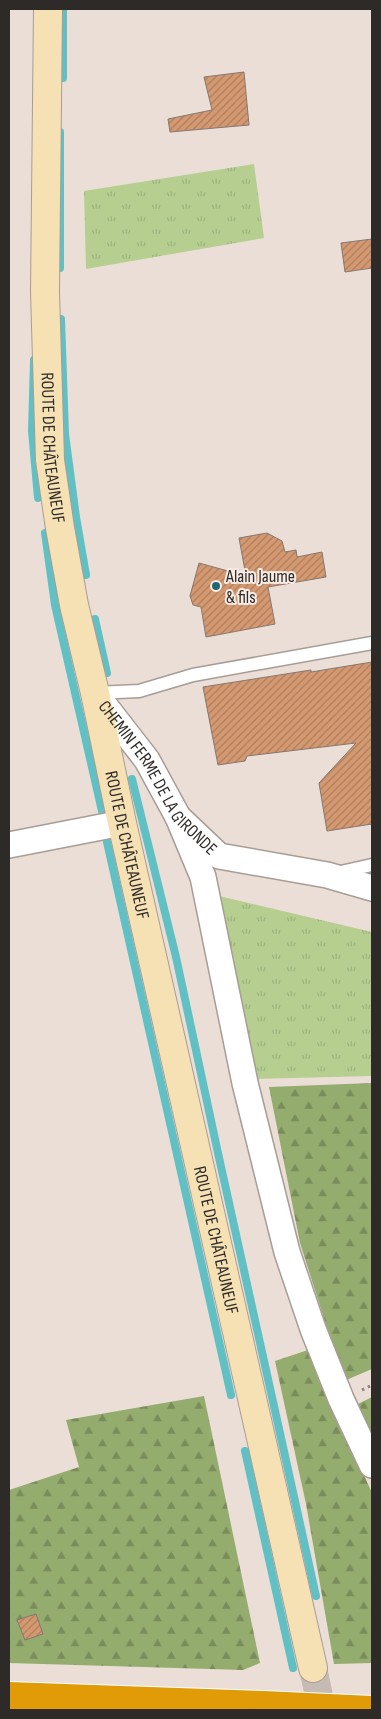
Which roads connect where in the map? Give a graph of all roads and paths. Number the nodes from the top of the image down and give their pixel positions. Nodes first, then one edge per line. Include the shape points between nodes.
1 (48, 9) edge
2 (372, 643) edge
3 (95, 693) junction
4 (178, 817) junction
5 (122, 823) junction
6 (9, 845) edge
7 (372, 865) edge
8 (327, 876) junction
9 (372, 888) edge
10 (372, 1465) edge
11 (313, 1668) tunnel mouth
12 (9, 1696) edge
13 (372, 1710) edge

1 - 3 main road, ROUTE DE CHÂTEAUNEUF via 46,292 50,460 74,605
2 - 3 lane via 193,675 139,691
3 - 4 street, CHEMIN FERME DE LA GIRONDE via 147,760
3 - 5 main road, ROUTE DE CHÂTEAUNEUF
4 - 8 street, CHEMIN FERME DE LA GIRONDE via 219,856
4 - 10 street via 203,877 245,1083 288,1252 313,1329
5 - 6 street
5 - 11 main road, ROUTE DE CHÂTEAUNEUF
7 - 8 lane
8 - 9 street, CHEMIN FERME DE LA GIRONDE
12 - 13 highway, bridge

